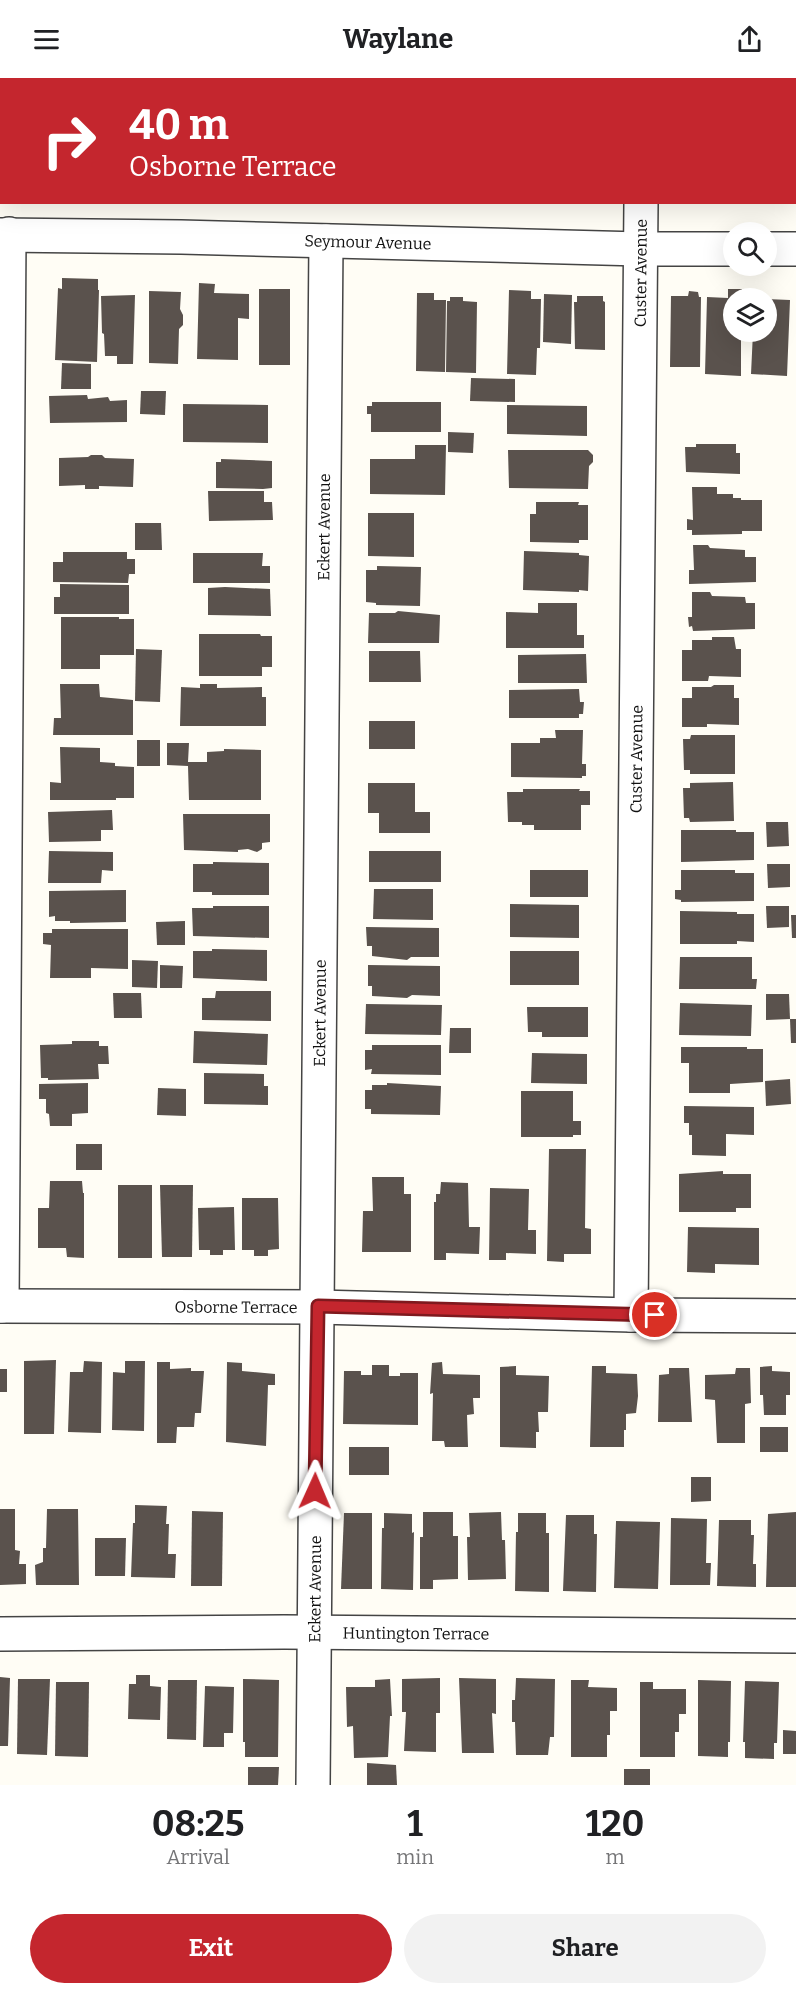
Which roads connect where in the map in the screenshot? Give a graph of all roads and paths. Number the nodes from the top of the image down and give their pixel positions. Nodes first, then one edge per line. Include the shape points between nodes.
1 (641, 204) edge
2 (4, 234) edge
3 (326, 241) junction
4 (640, 249) junction
5 (723, 249) edge
6 (777, 249) edge
7 (796, 249) edge
8 (1, 1306) edge
9 (318, 1306) junction
10 (632, 1315) junction
11 (796, 1316) edge
12 (313, 1633) junction
13 (0, 1634) edge
14 (796, 1636) edge
15 (313, 1785) edge

1 - 4 street, Custer Avenue
2 - 3 street, Seymour Avenue
2 - 8 street
3 - 4 street, Seymour Avenue
3 - 9 street, Eckert Avenue
4 - 5 street, Seymour Avenue
4 - 10 street, Custer Avenue
6 - 7 street
8 - 9 street, Osborne Terrace
9 - 10 street, Osborne Terrace
9 - 12 street, Eckert Avenue
10 - 11 street, Osborne Terrace
12 - 13 street, Huntington Terrace
12 - 14 street, Huntington Terrace
12 - 15 street, Eckert Avenue

